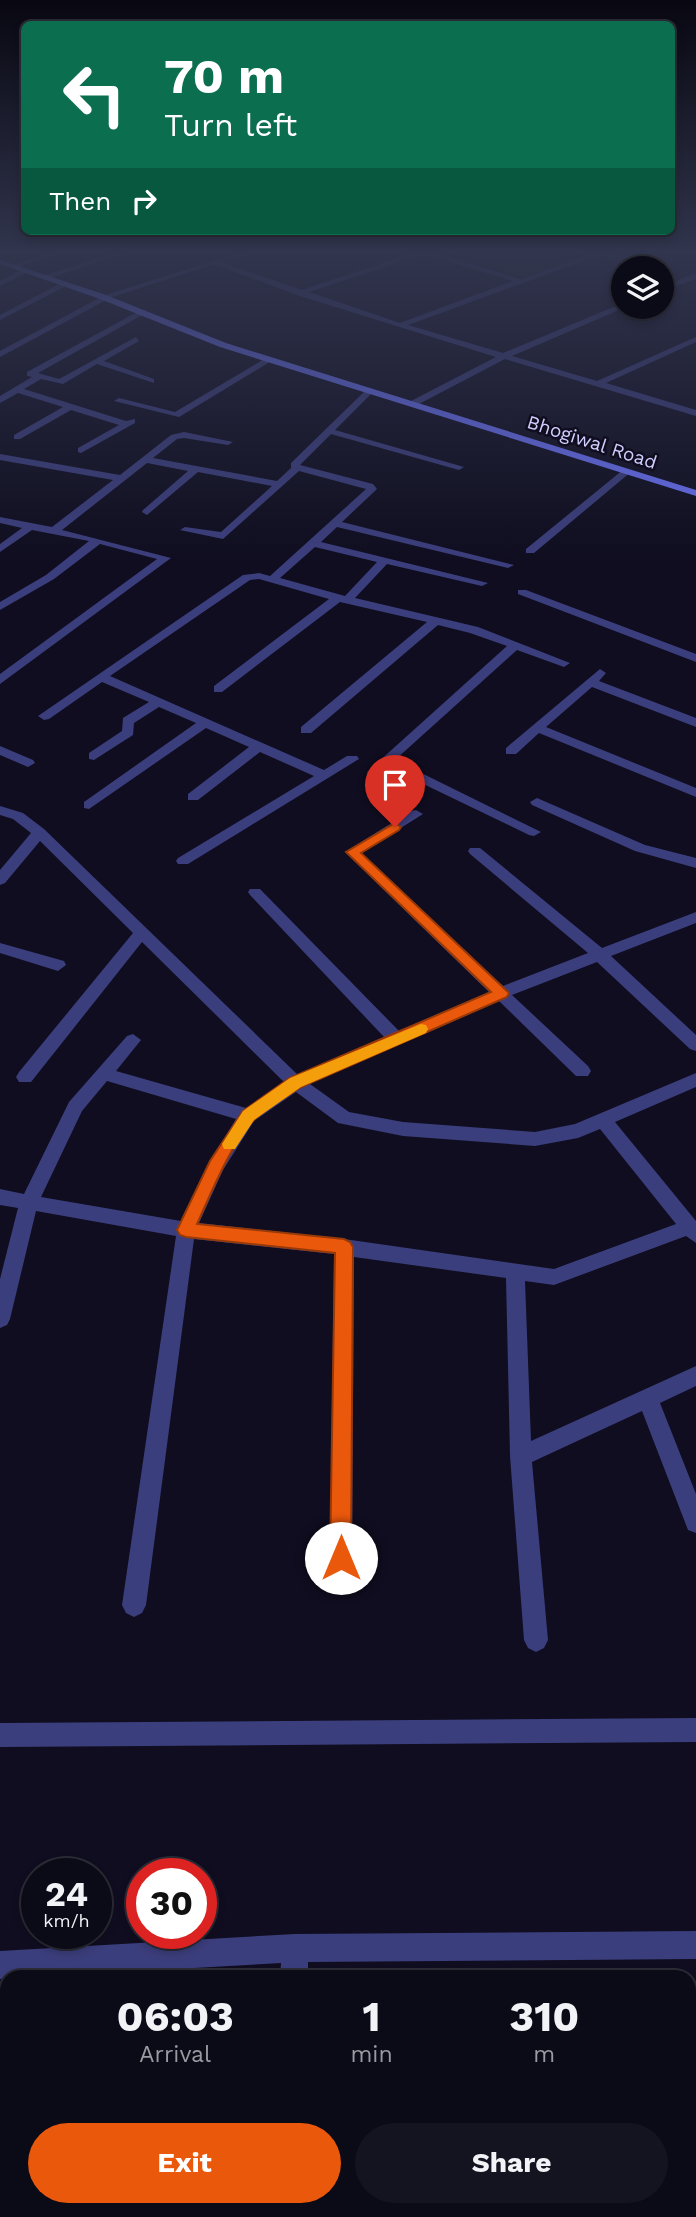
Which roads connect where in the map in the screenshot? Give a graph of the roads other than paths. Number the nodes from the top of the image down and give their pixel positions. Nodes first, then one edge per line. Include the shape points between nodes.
1 (66, 354) edge
2 (108, 354) edge
3 (254, 354) edge
4 (499, 354) edge
5 (508, 354) edge
6 (662, 354) edge
7 (504, 356) junction
8 (269, 359) junction
9 (96, 361) junction
10 (40, 376) junction
11 (151, 381) dead end
12 (597, 384) junction
13 (17, 390) junction
14 (371, 390) junction
15 (0, 400) edge
16 (118, 401) dead end
17 (414, 403) junction
18 (70, 407) junction
19 (150, 411) junction
20 (696, 413) edge
21 (126, 424) junction
22 (329, 431) junction
23 (17, 438) dead end
24 (228, 442) dead end
25 (81, 450) dead end
26 (0, 457) edge
27 (146, 460) junction
28 (459, 467) dead end
29 (297, 468) junction
30 (196, 469) junction
31 (627, 471) junction
32 (121, 478) junction
33 (280, 484) junction
34 (696, 493) edge
35 (147, 512) dead end
36 (0, 520) edge
37 (334, 523) junction
38 (29, 527) junction
39 (185, 530) dead end
40 (54, 531) junction
41 (98, 540) junction
42 (313, 543) junction
43 (0, 549) edge
44 (530, 551) dead end
45 (385, 560) junction
46 (508, 565) dead end
47 (272, 580) junction
48 (482, 583) dead end
49 (522, 593) dead end
50 (342, 599) junction
51 (0, 607) edge
52 (436, 621) junction
53 (516, 645) junction
54 (696, 658) edge
55 (564, 663) dead end
56 (102, 677) junction
57 (0, 680) edge
58 (218, 689) dead end
59 (158, 702) junction
60 (44, 716) dead end
61 (205, 723) junction
62 (696, 723) edge
63 (537, 728) junction
64 (306, 730) dead end
65 (259, 746) junction
66 (0, 750) edge
67 (511, 751) dead end
68 (94, 755) dead end
69 (352, 759) dead end
70 (387, 761) junction
71 (28, 763) dead end
72 (374, 772) dead end
73 (325, 776) junction
74 (696, 793) edge
75 (193, 797) dead end
76 (537, 802) dead end
77 (89, 805) dead end
78 (0, 810) edge
79 (416, 814) dead end
80 (39, 832) junction
81 (534, 832) dead end
82 (475, 851) dead end
83 (183, 861) dead end
84 (696, 863) edge
85 (0, 880) edge
86 (255, 892) dead end
87 (696, 917) edge
88 (143, 931) junction
89 (0, 948) edge
90 (600, 955) junction
91 (58, 965) dead end
92 (502, 993) junction
93 (133, 1040) dead end
94 (397, 1040) junction
95 (696, 1045) edge
96 (582, 1071) dead end
97 (104, 1074) junction
98 (24, 1077) dead end
99 (696, 1080) edge
100 (296, 1083) junction
101 (248, 1116) junction
102 (603, 1120) junction
103 (0, 1198) edge
104 (28, 1203) junction
105 (186, 1230) junction
106 (693, 1231) edge
107 (344, 1247) junction
108 (515, 1270) junction
109 (0, 1320) edge
110 (696, 1376) edge
111 (647, 1397) junction
112 (521, 1456) junction
113 (696, 1522) edge
114 (341, 1558) dead end
115 (134, 1605) dead end
116 (536, 1640) dead end
117 (696, 1730) edge
118 (0, 1735) edge
119 (696, 1945) edge
120 (295, 1948) junction
121 (0, 1965) edge
122 (294, 1970) edge

1 - 10 street via 30,374
2 - 9 street
3 - 8 main road, Bhogiwal Road
4 - 7 street
5 - 7 street
6 - 12 street
7 - 12 street
7 - 17 street
8 - 14 main road, Bhogiwal Road
8 - 19 street via 182,413 171,416
9 - 10 street via 60,382
9 - 11 street
10 - 13 street
12 - 20 street
13 - 15 street
13 - 18 street
14 - 17 main road, Bhogiwal Road
14 - 22 street
16 - 19 street
17 - 31 main road, Bhogiwal Road
18 - 21 street
18 - 23 street
19 - 21 street
21 - 25 street
22 - 28 street
22 - 29 street via 294,465
24 - 27 street via 179,435
26 - 32 street
27 - 30 street
27 - 32 street
29 - 33 street
29 - 37 street via 372,487
30 - 33 street
30 - 35 street
31 - 34 main road, Bhogiwal Road
31 - 44 street
32 - 40 street
33 - 39 street via 223,536
36 - 38 street
37 - 42 street
37 - 46 street
38 - 40 street
38 - 43 street
40 - 41 street
41 - 51 street
41 - 57 street via 166,560
42 - 45 street
42 - 47 street
45 - 48 street
45 - 50 street
47 - 50 street
47 - 56 street via 247,578
49 - 54 street
50 - 52 street
50 - 58 street
52 - 53 street
52 - 64 street
53 - 55 street
53 - 70 street
56 - 59 street
56 - 60 street
59 - 61 street
59 - 68 street via 128,721 128,732
61 - 65 street
61 - 77 street
62 - 63 street via 595,678
63 - 67 street
63 - 74 street
65 - 73 street
65 - 75 street
66 - 71 street
69 - 73 street
70 - 72 street
70 - 81 street
73 - 83 street
76 - 84 street via 640,848
78 - 80 street via 18,816
79 - 92 street via 352,852
80 - 85 street
80 - 88 street
82 - 90 street
86 - 94 street
87 - 90 street
88 - 98 street
88 - 100 street
89 - 91 street
90 - 92 street
90 - 95 street
92 - 94 street
92 - 96 street
93 - 97 street
94 - 100 street
97 - 101 street
97 - 104 street via 75,1107
99 - 102 street
100 - 101 street
100 - 102 street via 344,1118 403,1129 535,1139 578,1131
101 - 105 street via 216,1166
102 - 106 street
103 - 104 street
104 - 105 street
104 - 109 street
105 - 107 street
105 - 115 street
106 - 108 street via 554,1277
107 - 108 street
107 - 114 street
108 - 112 street
110 - 111 street
111 - 112 street
111 - 113 street
112 - 116 street
117 - 118 street
119 - 120 street
120 - 121 street
120 - 122 street

